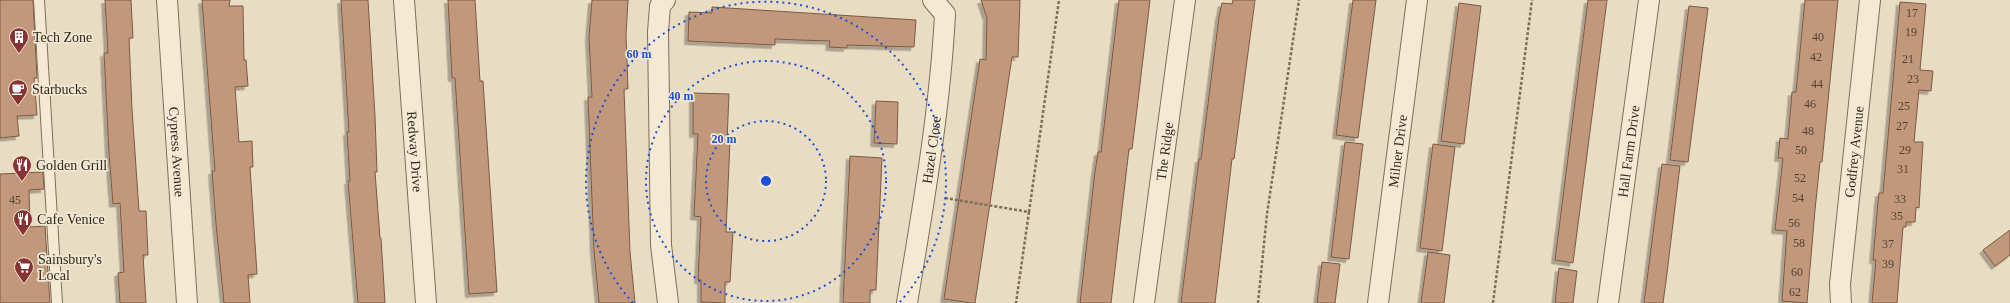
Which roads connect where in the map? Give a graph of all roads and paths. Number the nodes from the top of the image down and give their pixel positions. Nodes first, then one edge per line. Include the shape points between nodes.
1 (39, 0) edge
2 (167, 0) edge
3 (404, 0) edge
4 (665, 0) edge
5 (933, 0) edge
6 (1059, 0) edge
7 (1185, 0) edge
8 (1299, 0) edge
9 (1417, 0) edge
10 (1532, 0) edge
11 (1649, 0) edge
12 (1870, 0) edge
13 (925, 195) junction
14 (1029, 212) junction
15 (57, 303) edge
16 (187, 303) edge
17 (426, 303) edge
18 (668, 303) edge
19 (907, 303) edge
20 (1016, 303) edge
21 (1144, 303) edge
22 (1258, 303) edge
23 (1378, 303) edge
24 (1493, 303) edge
25 (1608, 303) edge
26 (1840, 303) edge

1 - 15 lane
2 - 16 street, Cypress Avenue
3 - 17 street, Redway Drive
4 - 18 street via 660,6 658,32 661,245
5 - 13 street, Hazel Close via 945,14 943,54
6 - 14 path
7 - 21 street, The Ridge
8 - 22 path via 1267,214
9 - 23 street, Milner Drive
10 - 24 path
11 - 25 street, Hall Farm Drive
12 - 26 street, Godfrey Avenue
13 - 14 path
13 - 19 street, Hazel Close
14 - 20 path

